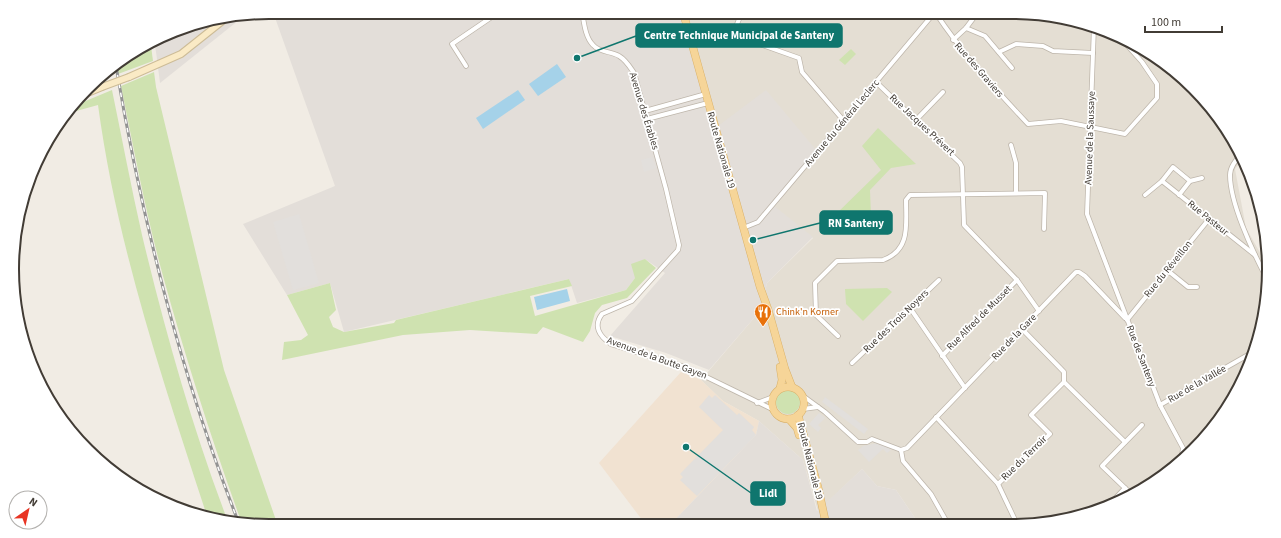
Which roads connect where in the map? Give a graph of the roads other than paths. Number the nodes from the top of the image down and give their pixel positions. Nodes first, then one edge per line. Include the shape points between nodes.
1 (489, 19) edge
2 (584, 19) edge
3 (685, 19) edge
4 (739, 19) edge
5 (929, 19) edge
6 (940, 19) edge
7 (973, 19) edge
8 (219, 24) edge
9 (966, 28) junction
10 (1094, 33) edge
11 (954, 40) junction
12 (1130, 48) edge
13 (1000, 52) junction
14 (1093, 53) junction
15 (466, 66) dead end
16 (1012, 68) dead end
17 (876, 82) junction
18 (94, 90) edge
19 (943, 92) dead end
20 (706, 94) junction
21 (708, 103) junction
22 (645, 111) junction
23 (647, 119) junction
24 (916, 120) junction
25 (844, 121) junction
26 (1090, 127) junction
27 (1011, 145) dead end
28 (1237, 160) edge
29 (1202, 178) dead end
30 (1162, 180) junction
31 (1190, 181) junction
32 (1016, 193) junction
33 (962, 194) junction
34 (1145, 194) dead end
35 (1179, 195) junction
36 (1209, 219) junction
37 (744, 228) junction
38 (1044, 229) dead end
39 (676, 232) joint
40 (1100, 249) joint
41 (1255, 255) junction
42 (1262, 268) edge
43 (1167, 270) junction
44 (939, 280) dead end
45 (1017, 280) junction
46 (760, 287) junction
47 (1197, 287) dead end
48 (910, 308) junction
49 (1039, 311) junction
50 (1127, 320) junction
51 (1022, 330) junction
52 (838, 336) dead end
53 (942, 356) junction
54 (1246, 356) edge
55 (852, 363) dead end
56 (1064, 382) junction
57 (792, 387) junction
58 (780, 388) junction
59 (965, 388) junction
60 (803, 396) junction
61 (773, 397) junction
62 (757, 403) junction
63 (1160, 405) junction
64 (818, 407) junction
65 (774, 410) junction
66 (800, 412) junction
67 (936, 417) junction
68 (789, 419) junction
69 (1142, 425) dead end
70 (1125, 442) junction
71 (901, 450) junction
72 (1182, 452) edge
73 (998, 484) junction
74 (1124, 488) junction
75 (1127, 491) edge
76 (1117, 496) edge
77 (821, 507) junction
78 (825, 519) edge
79 (945, 519) edge
80 (1015, 519) edge

1 - 15 street via 452,44
2 - 22 street, Avenue des Érables via 592,45 619,56 628,63 634,73
3 - 20 main road, Route Nationale 19
4 - 25 street via 735,29 737,36 799,58 802,72
5 - 17 street, Avenue du Général Leclerc
6 - 11 street, Rue des Graviers
7 - 9 street
8 - 18 street, bridge via 181,54
9 - 11 street
9 - 13 street via 985,36
10 - 14 street, Avenue de la Saussaye
11 - 26 street, Rue des Graviers via 1028,124 1061,121
12 - 26 street via 1157,84 1157,98 1125,134
13 - 14 street via 1016,44
13 - 16 street
14 - 26 street, Avenue de la Saussaye
17 - 24 street, Rue Jacques Prévert
17 - 25 street, Avenue du Général Leclerc
19 - 24 street
20 - 21 main road, Route Nationale 19
20 - 22 street
21 - 23 street
21 - 37 main road, Route Nationale 19
22 - 23 street, Avenue des Érables
23 - 39 street, Avenue des Érables
24 - 33 street, Rue Jacques Prévert via 960,162
25 - 37 street, Avenue du Général Leclerc via 758,222
26 - 40 street, Avenue de la Saussaye via 1087,214
27 - 32 street via 1016,162
28 - 41 street via 1230,175 1242,224
29 - 31 street
30 - 31 street via 1173,167
30 - 34 street
30 - 35 street, Rue Pasteur
31 - 35 street
32 - 33 street
32 - 38 street via 1045,194
33 - 45 street, Rue Jacques Prévert via 964,225
33 - 52 street via 910,195 906,200 905,239 890,258 837,261 816,283 816,315
35 - 36 street, Rue Pasteur
36 - 41 street, Rue Pasteur
36 - 43 street, Rue du Réveillon
37 - 46 main road, Route Nationale 19
39 - 62 street, Avenue de la Butte Gayen via 678,250 632,301 602,314 597,324 599,332 602,338 611,344 688,368
40 - 50 street, Rue de Santeny
41 - 42 street
43 - 47 street via 1188,287
43 - 50 street, Rue du Réveillon
44 - 48 street, Rue des Trois Noyers
45 - 49 street, Rue Jacques Prévert
45 - 53 street, Rue Alfred de Musset
46 - 57 main road, Route Nationale 19
46 - 58 main road, Route Nationale 19 via 781,370
48 - 53 street
48 - 55 street, Rue des Trois Noyers
49 - 50 street, Rue de la Gare via 1076,272 1080,272
49 - 51 street, Rue de la Gare
50 - 63 street, Rue de Santeny
51 - 56 street via 1064,372
51 - 59 street, Rue de la Gare
53 - 59 street
54 - 63 street, Rue de la Vallée
56 - 70 street
56 - 73 street, Rue du Terroir via 1031,415 1050,434
57 - 58 main road
57 - 60 main road
58 - 61 main road
59 - 67 street, Rue de la Gare
60 - 64 street
60 - 66 main road via 804,404
61 - 62 street
61 - 65 main road
62 - 65 street, Avenue de la Butte Gayen
63 - 72 street, Rue de Santeny via 1183,448
64 - 66 street
64 - 71 street via 858,442 872,439
65 - 68 main road via 778,416
66 - 68 main road
66 - 77 main road, Route Nationale 19
67 - 71 street, Rue de la Gare
67 - 73 street
68 - 77 main road, Route Nationale 19 via 799,434
69 - 70 street
70 - 74 street via 1102,466
71 - 79 street via 903,461 931,494
73 - 80 street
74 - 75 street
74 - 76 street
77 - 78 main road, Route Nationale 19

